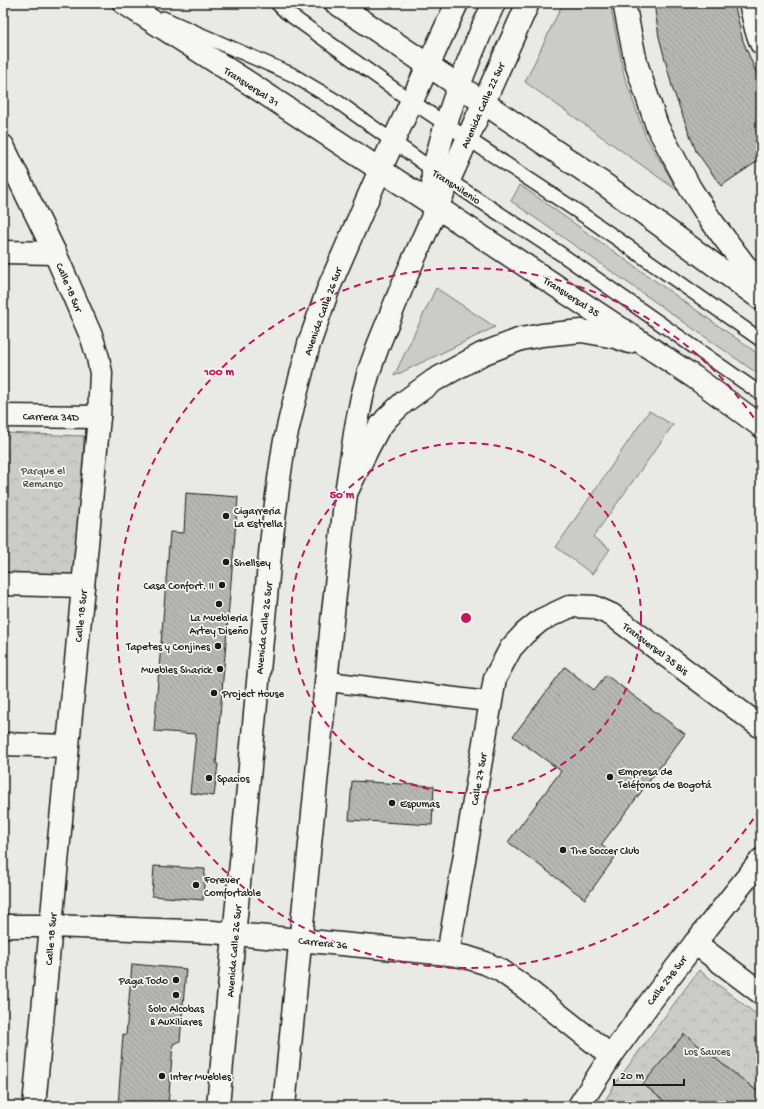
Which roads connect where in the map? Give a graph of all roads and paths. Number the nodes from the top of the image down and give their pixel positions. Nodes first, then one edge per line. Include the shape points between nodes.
1 (124, 3) edge
2 (140, 3) edge
3 (277, 3) edge
4 (336, 3) edge
5 (457, 3) edge
6 (494, 3) edge
7 (528, 3) edge
8 (624, 3) edge
9 (750, 3) edge
10 (761, 43) edge
11 (428, 65) junction
12 (458, 85) junction
13 (412, 101) junction
14 (484, 103) junction
15 (445, 124) junction
16 (467, 138) junction
17 (393, 142) junction
18 (3, 146) edge
19 (380, 170) junction
20 (441, 175) junction
21 (437, 207) junction
22 (3, 252) edge
23 (55, 253) junction
24 (761, 287) edge
25 (761, 299) edge
26 (761, 340) edge
27 (658, 353) junction
28 (761, 394) edge
29 (3, 416) edge
30 (99, 417) junction
31 (761, 426) edge
32 (346, 493) junction
33 (3, 584) edge
34 (83, 586) junction
35 (541, 620) joint
36 (325, 680) junction
37 (491, 702) junction
38 (761, 727) edge
39 (3, 744) edge
40 (67, 746) junction
41 (761, 860) edge
42 (3, 926) edge
43 (51, 926) junction
44 (234, 933) junction
45 (300, 940) junction
46 (695, 943) junction
47 (448, 954) junction
48 (761, 993) edge
49 (611, 1056) junction
50 (34, 1106) edge
51 (218, 1106) edge
52 (284, 1106) edge
53 (579, 1106) edge

1 - 19 main road, Transversal 31
2 - 17 lane, TransMilenio via 167,20 290,74 338,102
3 - 13 lane
4 - 11 main road
5 - 11 main road, Avenida Calle 26 Sur
6 - 12 main road
7 - 14 main road, Avenida Calle 22 Sur
8 - 24 main road via 636,63 656,126 710,219
9 - 10 main road
11 - 12 main road
11 - 13 main road, Avenida Calle 26 Sur
12 - 14 main road
12 - 15 main road
13 - 15 lane
13 - 17 main road, Avenida Calle 26 Sur
14 - 16 main road, Avenida Calle 22 Sur
14 - 25 main road via 604,184
15 - 16 lane
15 - 20 main road
16 - 20 main road, Avenida Calle 22 Sur
16 - 26 lane via 589,219
17 - 19 main road, Avenida Calle 26 Sur
17 - 20 lane, TransMilenio
18 - 23 main road, Calle 18 Sur
19 - 21 main road, Transversal 35
19 - 44 main road, Avenida Calle 26 Sur via 329,287 309,344 284,445 270,551
20 - 21 main road via 434,193
20 - 28 lane, TransMilenio via 561,254
21 - 27 main road, Transversal 35
21 - 32 main road via 386,324 369,371 356,427
22 - 23 main road
23 - 30 main road, Calle 18 Sur via 92,338 98,358 101,373
27 - 31 main road, Transversal 35
27 - 32 main road via 615,337 582,330 521,339 482,354 433,381 386,418
29 - 30 main road, Carrera 34D
30 - 34 main road, Calle 18 Sur
32 - 36 main road
33 - 34 main road
34 - 40 main road, Calle 18 Sur
35 - 37 main road, Calle 27 Sur via 511,648 495,678
35 - 38 main road, Transversal 35 Bis via 571,606 594,607 612,615
36 - 37 street
36 - 45 main road
37 - 47 main road, Calle 27 Sur
39 - 40 main road
40 - 43 main road, Calle 18 Sur
41 - 46 main road, Calle 27B Sur
42 - 43 main road, Carrera 36
43 - 44 main road, Carrera 36
43 - 50 main road, Calle 18 Sur
44 - 45 main road, Carrera 36
44 - 51 main road, Avenida Calle 26 Sur
45 - 47 main road, Carrera 36
45 - 52 main road
46 - 48 main road
46 - 49 main road, Calle 27B Sur
47 - 49 main road, Carrera 36 via 479,961 500,970
49 - 53 main road, Calle 27B Sur

